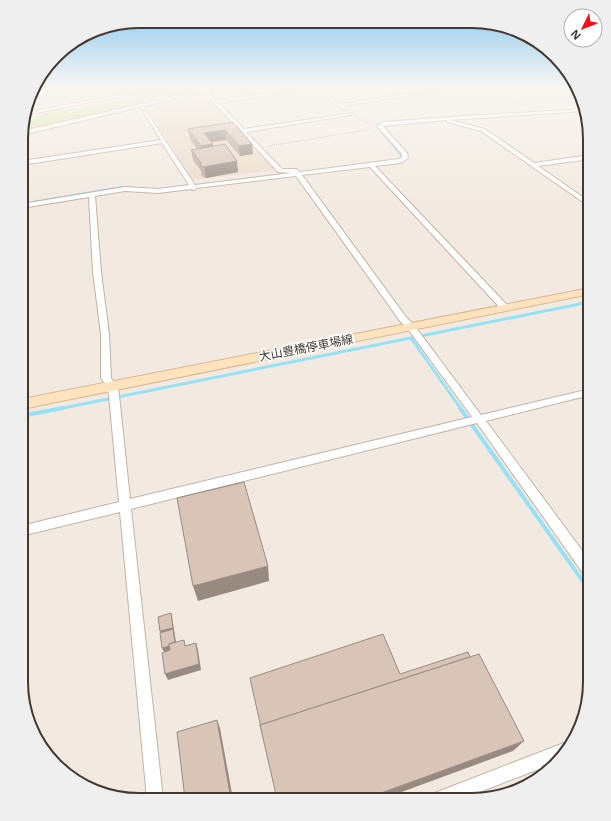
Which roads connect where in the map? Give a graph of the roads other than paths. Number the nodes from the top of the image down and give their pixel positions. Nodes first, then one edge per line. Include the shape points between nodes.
1 (50, 126) edge
2 (154, 126) edge
3 (238, 126) edge
4 (272, 126) edge
5 (380, 126) edge
6 (469, 126) edge
7 (29, 131) edge
8 (242, 131) junction
9 (164, 142) junction
10 (583, 158) edge
11 (28, 162) edge
12 (533, 165) junction
13 (372, 166) junction
14 (280, 171) junction
15 (298, 173) junction
16 (192, 185) junction
17 (92, 194) junction
18 (583, 200) edge
19 (28, 205) edge
20 (583, 292) edge
21 (505, 308) junction
22 (416, 334) junction
23 (583, 394) edge
24 (113, 395) junction
25 (28, 403) edge
26 (478, 419) junction
27 (125, 506) junction
28 (28, 529) edge
29 (583, 562) edge
30 (556, 754) edge
31 (154, 793) edge
32 (456, 793) edge

1 - 7 street
2 - 9 street
3 - 8 street
4 - 8 street
5 - 13 street via 405,154 405,158 397,162
6 - 12 street via 483,130
8 - 14 street
9 - 11 street
9 - 16 street
10 - 12 street
12 - 18 street
13 - 15 street
13 - 21 street
14 - 15 street
14 - 16 street
15 - 16 street
15 - 22 street
16 - 17 street via 153,192 125,189
17 - 19 street
17 - 24 street via 106,378
20 - 21 main road, 大山豊橋停車場線
21 - 22 main road, 大山豊橋停車場線
22 - 24 main road, 大山豊橋停車場線
22 - 26 street
23 - 26 street
24 - 25 main road, 大山豊橋停車場線
24 - 27 street
26 - 27 street
26 - 29 street
27 - 28 street
27 - 31 street
30 - 32 street

